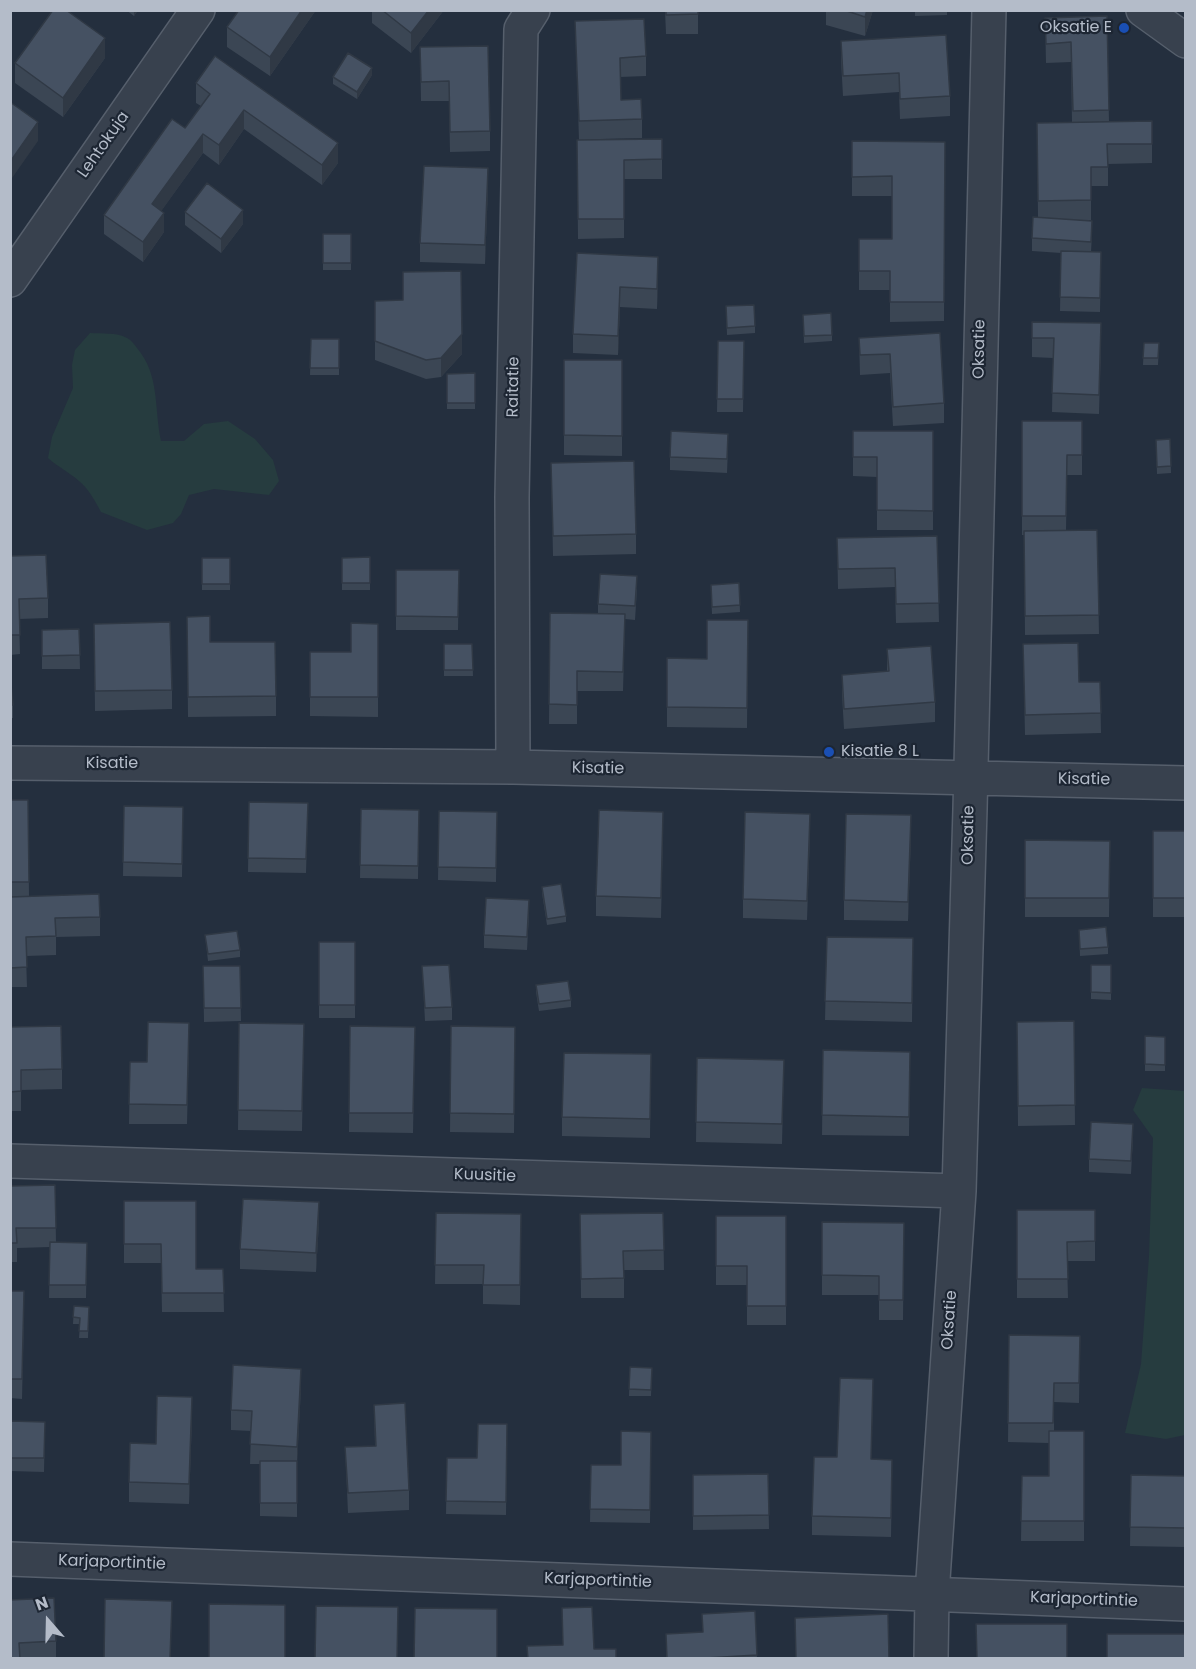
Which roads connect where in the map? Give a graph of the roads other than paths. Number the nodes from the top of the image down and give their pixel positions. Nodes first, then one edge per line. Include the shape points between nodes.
1 (198, 10) edge
2 (533, 10) edge
3 (989, 10) edge
4 (1143, 10) edge
5 (1185, 41) edge
6 (10, 280) edge
7 (10, 763) edge
8 (513, 767) junction
9 (970, 778) junction
10 (1185, 783) edge
11 (10, 1161) edge
12 (959, 1191) junction
13 (10, 1559) edge
14 (932, 1594) junction
15 (1185, 1604) edge
16 (931, 1659) edge

1 - 6 street, Lehtokuja
2 - 8 street, Raitatie via 521,29 512,497
3 - 9 street, Oksatie
4 - 5 street
7 - 8 street, Kisatie
8 - 9 street, Kisatie
9 - 10 street, Kisatie
9 - 12 street, Oksatie
11 - 12 street, Kuusitie
12 - 14 street, Oksatie
13 - 14 street, Karjaportintie
14 - 15 street, Karjaportintie
14 - 16 street, Oksatie

